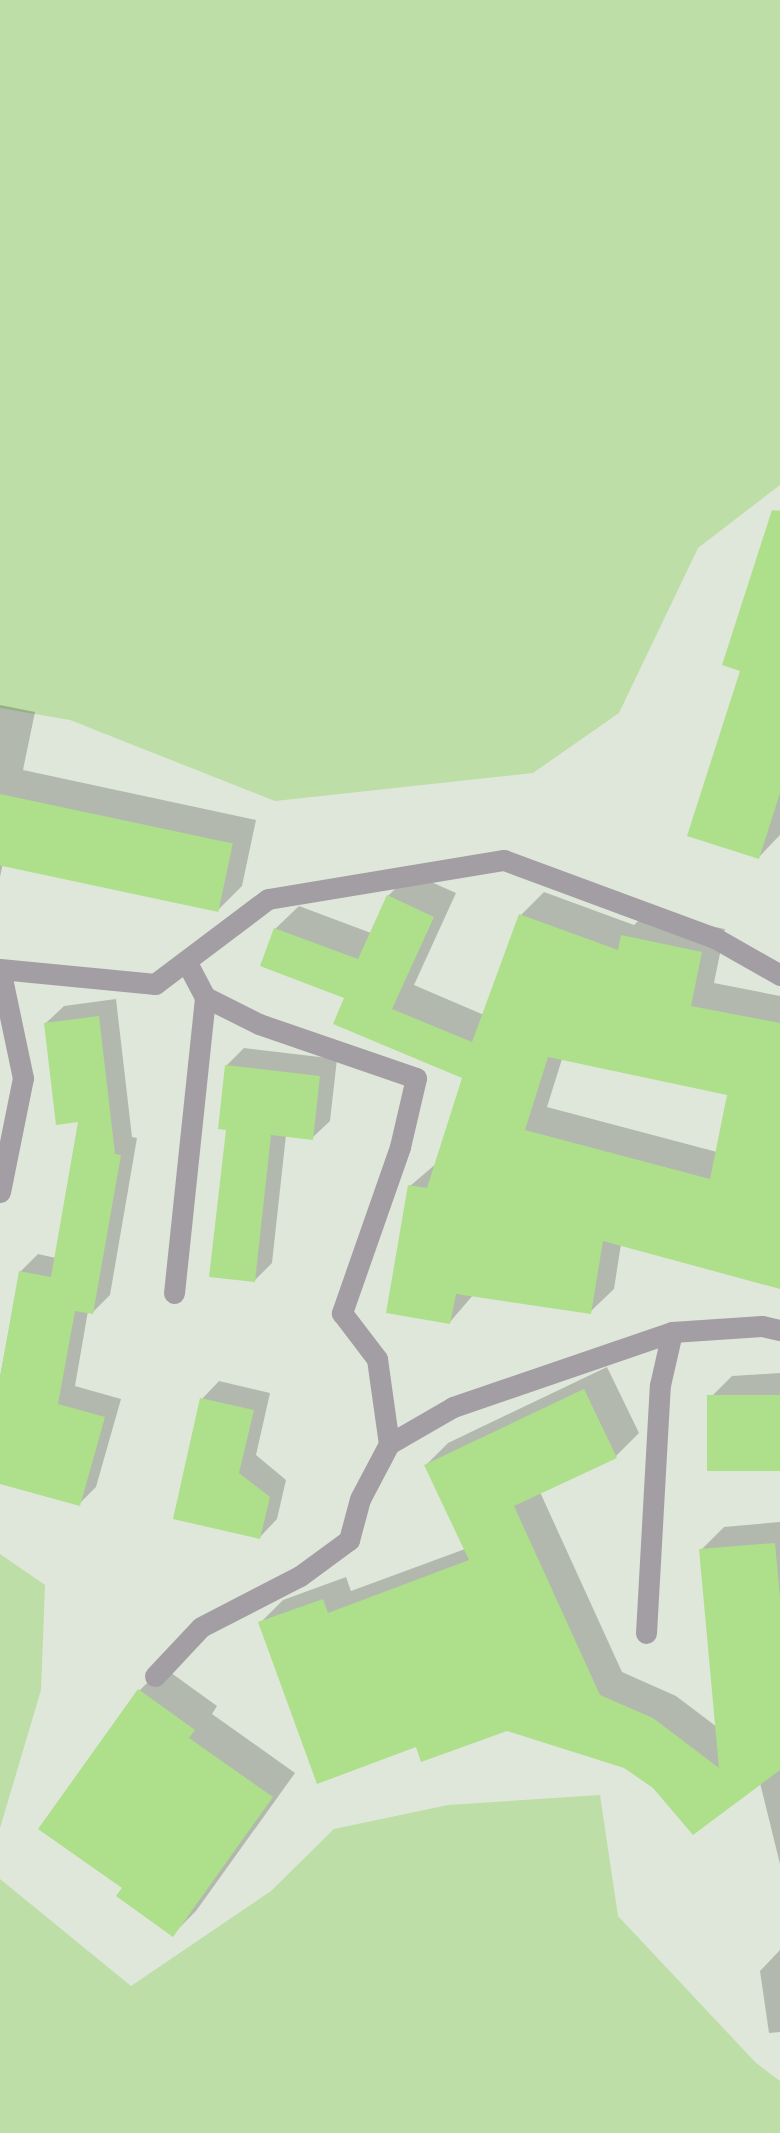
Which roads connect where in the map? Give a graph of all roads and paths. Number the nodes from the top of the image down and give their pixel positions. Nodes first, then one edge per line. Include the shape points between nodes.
1 (186, 961) junction
2 (0, 970) edge
3 (780, 975) edge
4 (205, 997) junction
5 (0, 1192) edge
6 (174, 1293) dead end
7 (780, 1330) edge
8 (672, 1332) junction
9 (389, 1444) junction
10 (646, 1633) dead end
11 (155, 1676) dead end

1 - 2 street via 155,984
1 - 3 street via 268,899 504,860 715,938
1 - 4 street
2 - 5 street via 23,1077
4 - 6 street
4 - 9 street via 260,1024 416,1078 400,1147 342,1313 377,1359
7 - 8 street via 762,1326
8 - 9 street via 453,1407
8 - 10 street via 660,1385
9 - 11 street via 360,1499 349,1540 300,1576 201,1627

